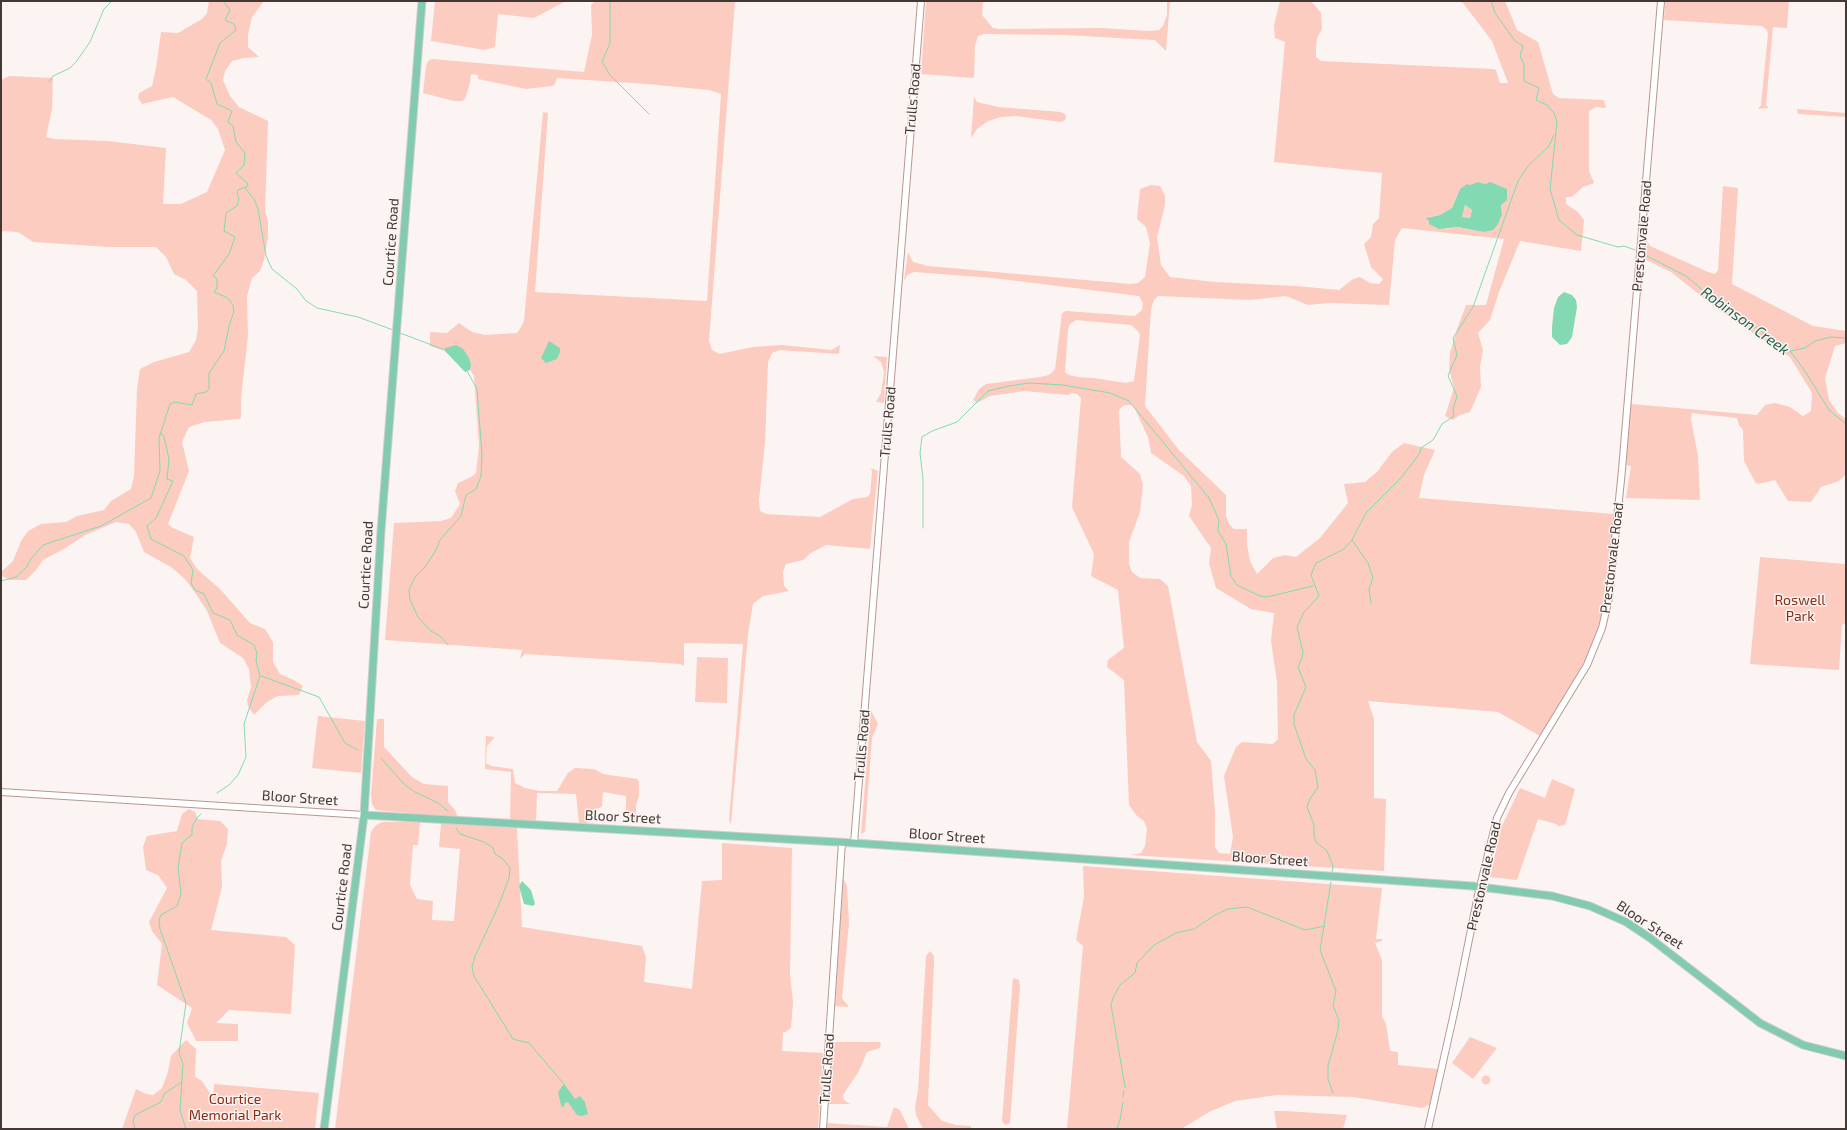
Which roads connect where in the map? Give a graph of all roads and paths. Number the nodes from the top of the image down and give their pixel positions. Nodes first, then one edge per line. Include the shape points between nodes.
1 (422, 1) edge
2 (921, 1) edge
3 (1661, 1) edge
4 (1, 792) edge
5 (364, 816) junction
6 (842, 842) junction
7 (854, 843) junction
8 (1480, 887) junction
9 (1846, 1056) edge
10 (324, 1129) edge
11 (823, 1129) edge
12 (1428, 1129) edge

1 - 5 main road, Courtice Road via 381,531
2 - 7 street, Trulls Road
3 - 8 street, Prestonvale Road via 1623,462 1609,598 1602,628 1587,665 1500,810
4 - 5 street, Bloor Street
5 - 6 main road, Bloor Street
5 - 10 main road, Courtice Road
6 - 7 main road, Bloor Street
6 - 11 street, Trulls Road
7 - 8 main road, Bloor Street
8 - 9 main road, Bloor Street via 1552,896 1608,913 1650,938 1760,1022 1803,1045
8 - 12 street, Prestonvale Road

